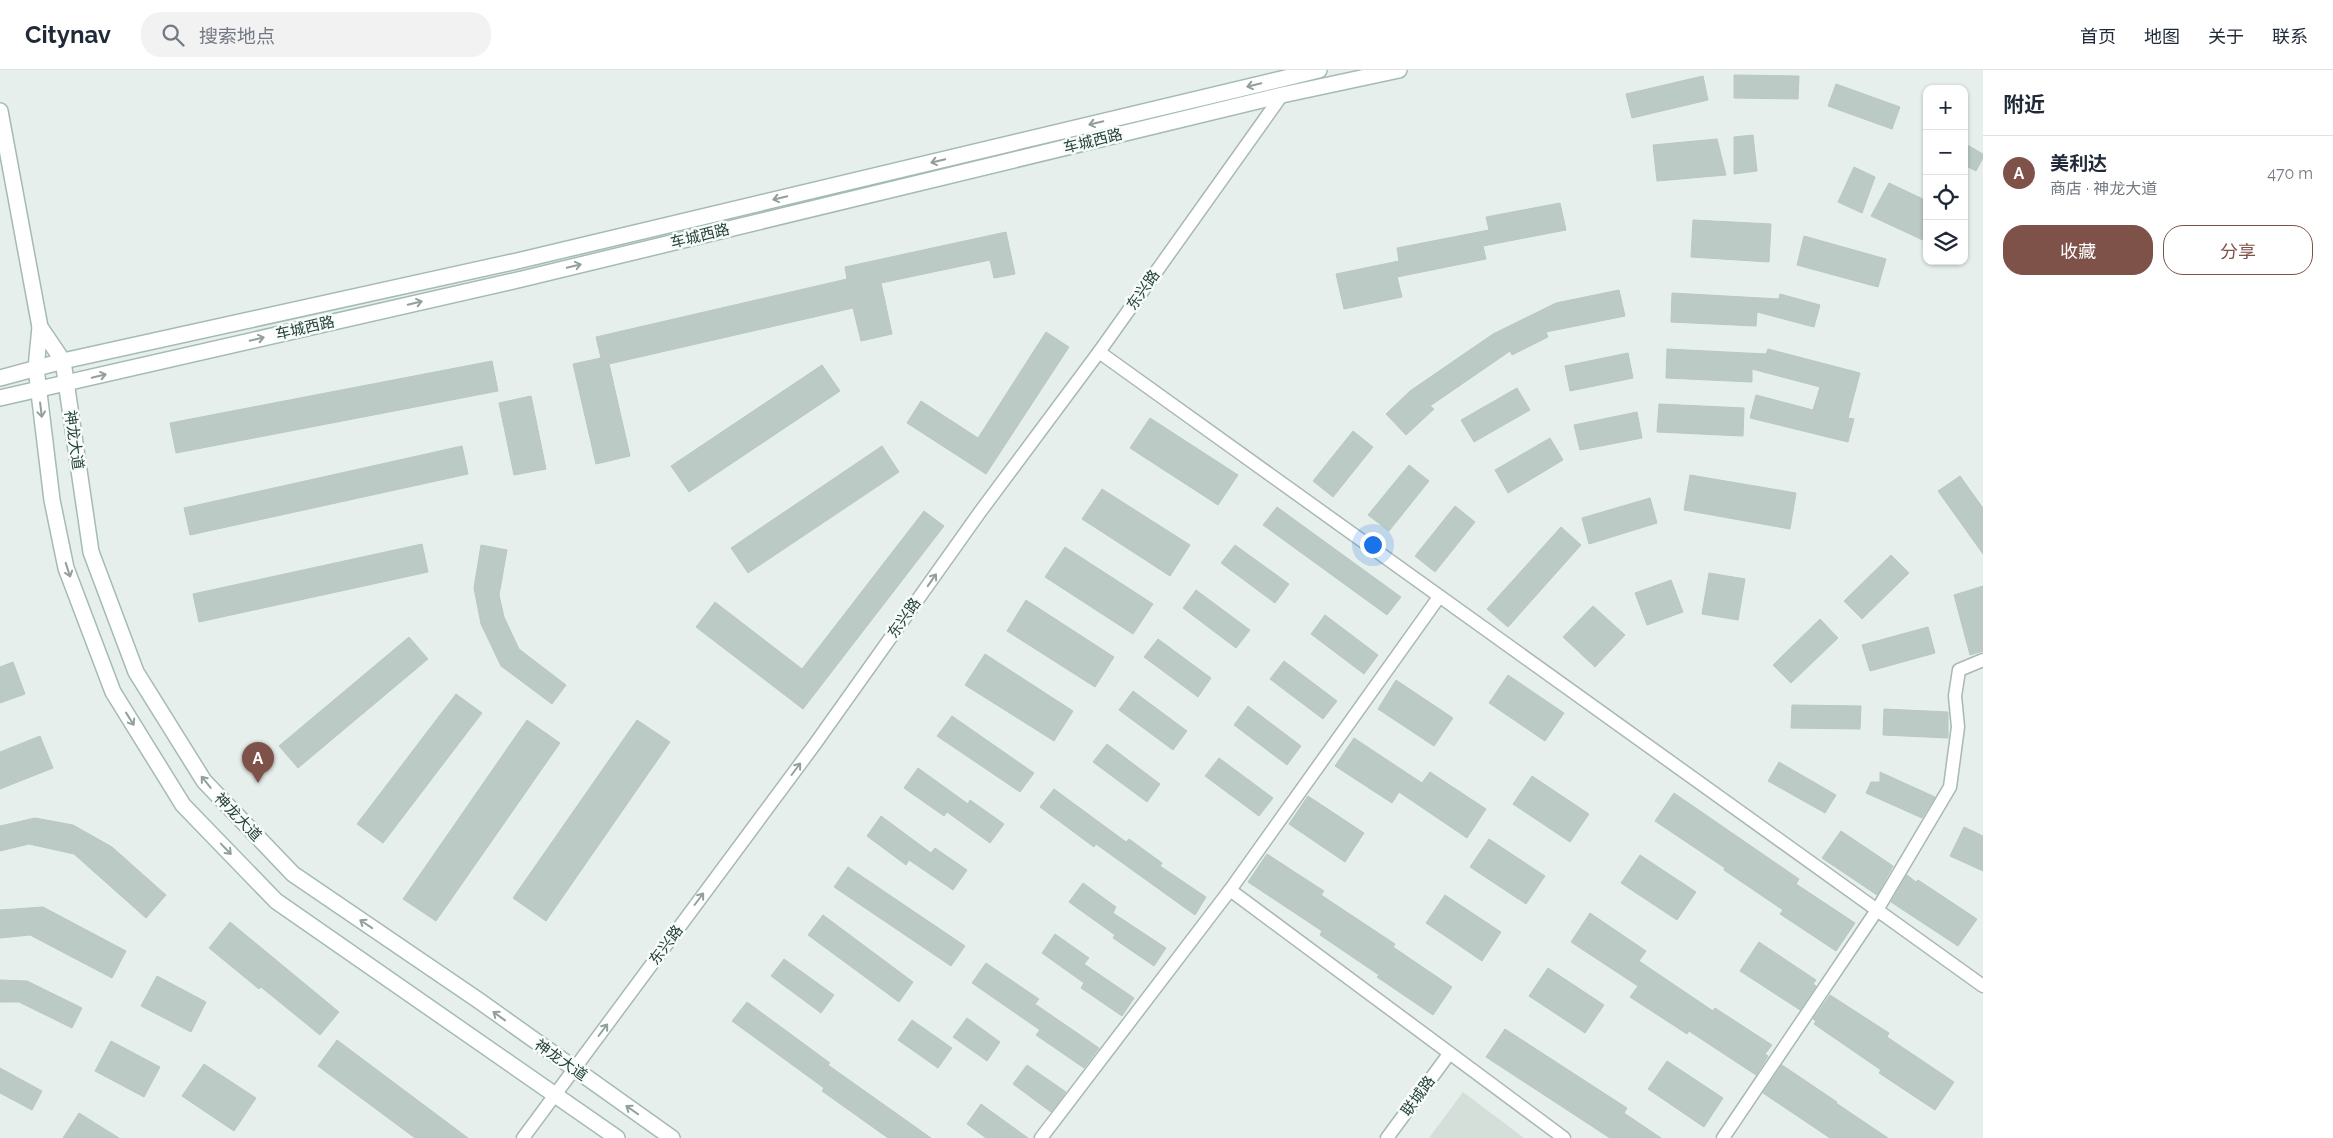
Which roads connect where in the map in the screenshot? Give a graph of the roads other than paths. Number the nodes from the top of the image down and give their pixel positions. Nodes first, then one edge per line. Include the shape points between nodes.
1 (1319, 70) edge
2 (1399, 70) edge
3 (1275, 75) edge
4 (1282, 95) junction
5 (0, 111) edge
6 (40, 327) junction
7 (1099, 352) junction
8 (63, 362) junction
9 (36, 368) junction
10 (0, 378) edge
11 (65, 384) junction
12 (38, 389) junction
13 (0, 398) edge
14 (1439, 597) junction
15 (1983, 660) edge
16 (1230, 890) junction
17 (1877, 910) junction
18 (1983, 986) edge
19 (1449, 1054) junction
20 (574, 1069) junction
21 (555, 1094) junction
22 (523, 1138) edge
23 (617, 1138) edge
24 (672, 1138) edge
25 (1041, 1138) edge
26 (1388, 1138) edge
27 (1564, 1138) edge
28 (1723, 1138) edge

1 - 3 main road, 车城西路
2 - 4 main road, 车城西路
3 - 4 main road
3 -> 8 main road, 车城西路 via 508,263
4 - 7 street, 东兴路
11 -> 4 main road, 车城西路 via 532,276
5 - 6 main road, 神龙大道
6 - 8 main road, 神龙大道
6 - 9 main road, 神龙大道
7 - 14 street
20 -> 7 street, 东兴路
8 - 9 main road, 车城西路
8 - 11 main road, 神龙大道
9 - 10 main road, 车城西路
9 - 12 main road, 神龙大道
11 - 12 main road, 车城西路
20 -> 11 main road, 神龙大道 via 293,874 204,781 136,672 91,552
12 - 13 main road, 车城西路
12 -> 21 main road, 神龙大道 via 52,500 66,568 113,692 183,805 276,901
14 - 16 street
14 - 17 street
15 - 17 street via 1959,670 1955,696 1958,728 1950,787
16 - 19 street
16 - 25 street
17 - 18 street
17 - 28 street
19 - 26 street, 联城路
19 - 27 street
20 - 21 street, 东兴路
24 -> 20 main road, 神龙大道
21 - 22 street, 东兴路
21 - 23 main road, 神龙大道

